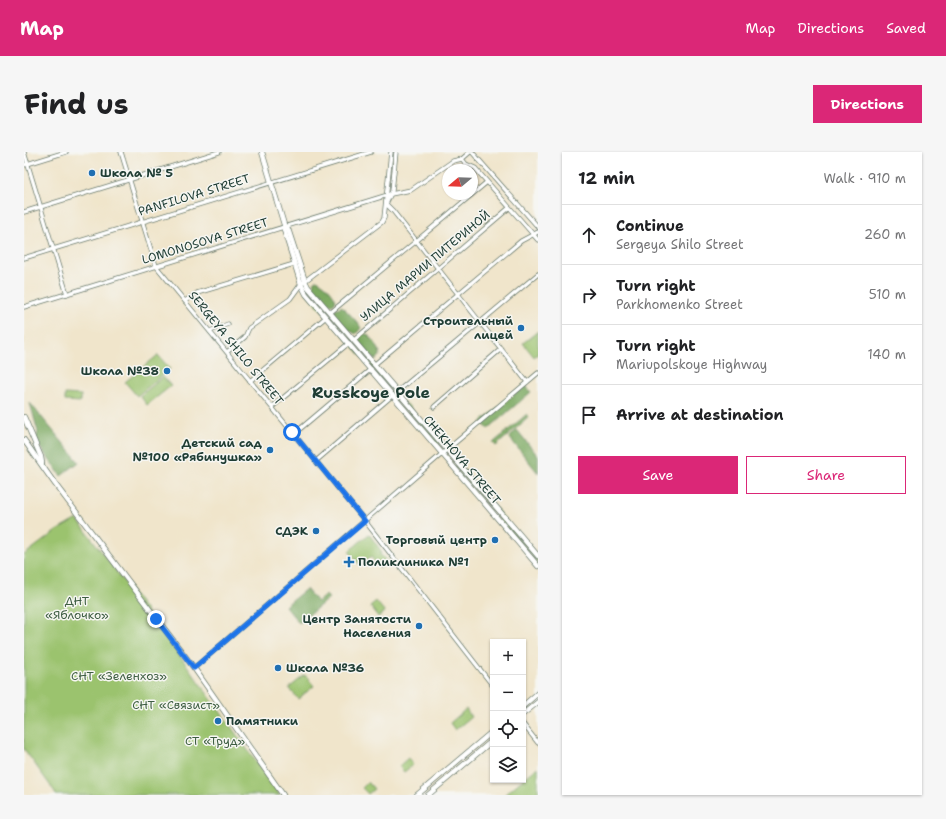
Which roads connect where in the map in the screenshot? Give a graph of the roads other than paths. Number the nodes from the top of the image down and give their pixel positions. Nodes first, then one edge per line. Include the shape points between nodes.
1 (24, 152) edge
2 (66, 152) edge
3 (121, 152) edge
4 (219, 152) edge
5 (262, 152) edge
6 (371, 152) edge
7 (391, 152) edge
8 (396, 152) edge
9 (471, 152) edge
10 (462, 159) junction
11 (26, 164) edge
12 (130, 179) junction
13 (271, 182) junction
14 (487, 182) junction
15 (391, 194) junction
16 (386, 196) junction
17 (386, 204) junction
18 (41, 206) junction
19 (509, 208) junction
20 (24, 212) edge
21 (142, 222) junction
22 (538, 227) edge
23 (285, 228) junction
24 (538, 232) edge
25 (534, 235) junction
26 (538, 240) edge
27 (416, 241) junction
28 (54, 249) junction
29 (24, 258) edge
30 (294, 264) junction
31 (156, 266) junction
32 (438, 268) junction
33 (538, 274) edge
34 (303, 283) junction
35 (67, 294) junction
36 (458, 294) junction
37 (185, 301) junction
38 (24, 307) edge
39 (330, 313) junction
40 (326, 317) junction
41 (480, 323) junction
42 (228, 324) dead end
43 (210, 331) junction
44 (354, 340) junction
45 (349, 343) junction
46 (501, 349) junction
47 (227, 352) junction
48 (375, 364) junction
49 (371, 369) junction
50 (538, 373) edge
51 (250, 381) junction
52 (527, 382) junction
53 (398, 391) junction
54 (393, 395) junction
55 (434, 406) dead end
56 (272, 407) junction
57 (24, 417) edge
58 (294, 434) junction
59 (24, 440) edge
60 (447, 449) junction
61 (443, 453) junction
62 (316, 461) junction
63 (42, 463) junction
64 (365, 521) junction
65 (538, 556) edge
66 (538, 566) edge
67 (194, 668) junction
68 (490, 682) edge
69 (538, 693) edge
70 (538, 702) edge
71 (526, 703) edge
72 (526, 712) edge
73 (526, 728) edge
74 (490, 733) edge
75 (490, 743) edge
76 (538, 743) edge
77 (448, 768) junction
78 (453, 774) junction
79 (283, 795) edge
80 (417, 795) edge
81 (428, 795) edge

1 - 11 street
2 - 11 street
3 - 12 street, SERGEYA SHILO STREET
4 - 12 street
5 - 13 main road, CHEKHOVA STREET
6 - 13 street, PANFILOVA STREET
7 - 16 street
8 - 15 street
9 - 10 street, LOMONOSOVA STREET
9 - 22 street
10 - 14 street via 466,164 476,168
10 - 15 street, LOMONOSOVA STREET via 453,161 412,190
11 - 18 street
12 - 18 street
12 - 21 street, SERGEYA SHILO STREET
13 - 21 street, PANFILOVA STREET
13 - 23 main road, CHEKHOVA STREET
14 - 19 street
14 - 27 street
15 - 16 street, LOMONOSOVA STREET
15 - 17 street
16 - 17 street
16 - 23 street, LOMONOSOVA STREET
17 - 27 street
17 - 34 street via 382,222
18 - 20 street
18 - 28 street
19 - 25 street
19 - 32 street, УЛИЦА МАРИИ ПИТЕРИНОЙ
21 - 28 street, PANFILOVA STREET
21 - 31 street, SERGEYA SHILO STREET
23 - 30 main road, CHEKHOVA STREET
23 - 31 street, LOMONOSOVA STREET
23 - 34 main road, CHEKHOVA STREET via 288,229
24 - 25 street
25 - 26 street
25 - 36 street via 521,242
27 - 32 street
27 - 39 street
28 - 29 street, PANFILOVA STREET
28 - 35 street
30 - 34 main road, CHEKHOVA STREET
30 - 37 street via 197,293
31 - 35 street, LOMONOSOVA STREET
31 - 37 street, SERGEYA SHILO STREET
32 - 36 street
32 - 44 street, УЛИЦА МАРИИ ПИТЕРИНОЙ
33 - 41 street
34 - 39 main road, CHEKHOVA STREET
34 - 40 main road, CHEKHOVA STREET via 306,294
34 - 47 street via 290,299 249,328 245,337
35 - 38 street, LOMONOSOVA STREET
36 - 41 street
36 - 48 street
37 - 43 street, SERGEYA SHILO STREET
39 - 44 main road, CHEKHOVA STREET
40 - 45 main road, CHEKHOVA STREET
40 - 51 street
41 - 46 street
41 - 53 street
42 - 43 street
43 - 47 street, SERGEYA SHILO STREET
44 - 48 main road, CHEKHOVA STREET
45 - 49 main road, CHEKHOVA STREET
45 - 56 street
46 - 52 street
46 - 55 street
47 - 51 street, SERGEYA SHILO STREET
48 - 53 main road, CHEKHOVA STREET
49 - 54 main road, CHEKHOVA STREET
49 - 58 street
50 - 52 street
51 - 56 street, SERGEYA SHILO STREET
52 - 60 street
53 - 54 main road
53 - 60 main road, CHEKHOVA STREET
54 - 61 main road, CHEKHOVA STREET
54 - 62 street
56 - 58 street, SERGEYA SHILO STREET
57 - 63 main road
58 - 62 street, SERGEYA SHILO STREET
59 - 63 main road
60 - 61 street
60 - 65 main road, CHEKHOVA STREET
61 - 64 street
61 - 66 main road, CHEKHOVA STREET
62 - 64 street, SERGEYA SHILO STREET
63 - 67 main road via 55,484
64 - 67 street
64 - 68 street, SERGEYA SHILO STREET
67 - 79 main road
69 - 71 main road
70 - 72 main road
73 - 76 street
74 - 77 main road
75 - 78 main road
77 - 78 main road
77 - 80 main road
78 - 81 main road

